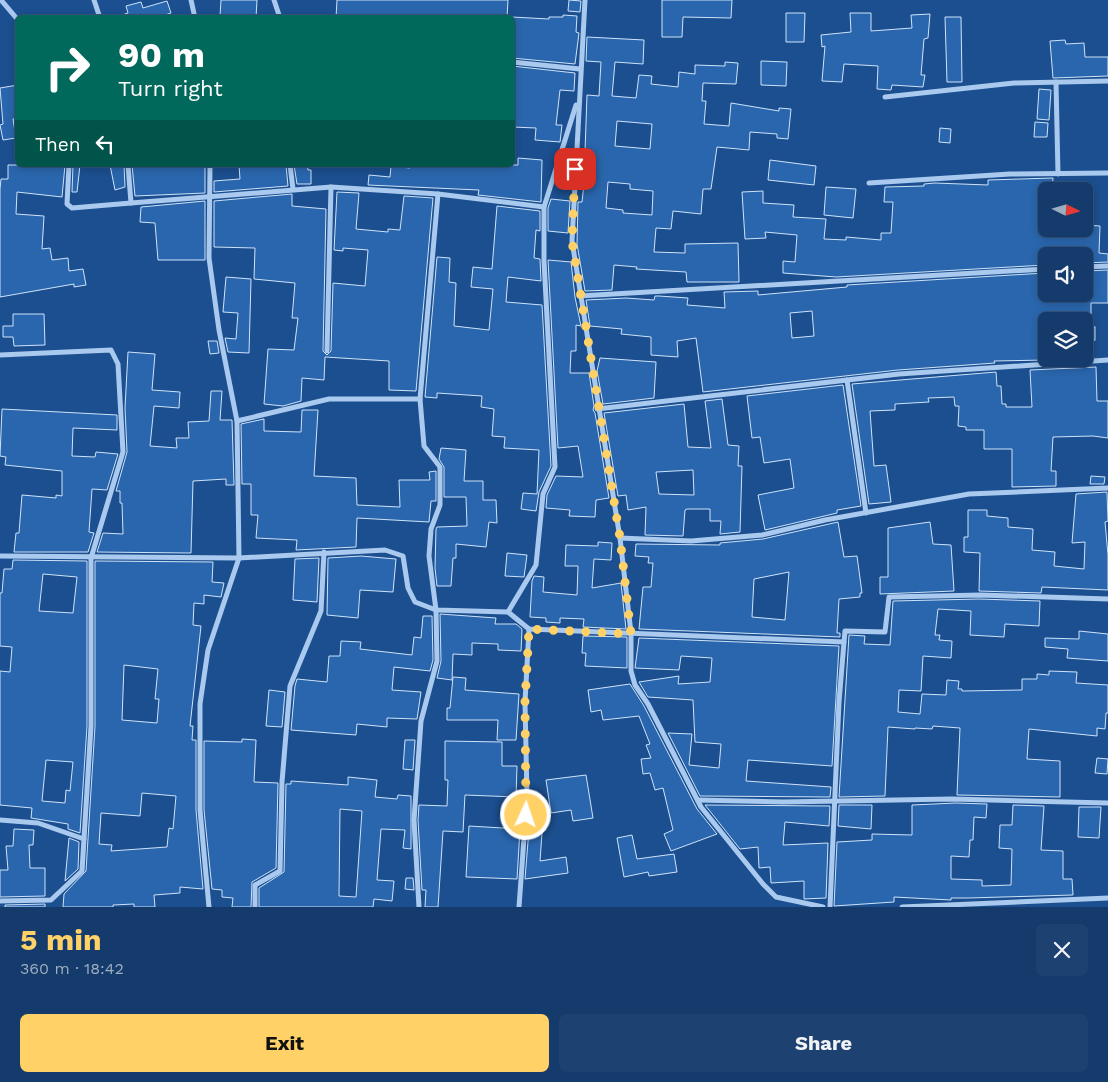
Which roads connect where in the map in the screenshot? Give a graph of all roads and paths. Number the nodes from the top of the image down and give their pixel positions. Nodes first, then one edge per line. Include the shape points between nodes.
1 (1, 0) edge
2 (94, 0) edge
3 (191, 0) edge
4 (274, 0) edge
5 (585, 0) edge
6 (99, 15) edge
7 (194, 15) edge
8 (279, 15) edge
9 (15, 16) edge
10 (515, 62) edge
11 (580, 69) junction
12 (1108, 81) edge
13 (1056, 82) junction
14 (578, 97) junction
15 (885, 98) dead end
16 (69, 167) edge
17 (128, 167) edge
18 (210, 167) edge
19 (290, 167) edge
20 (1108, 173) edge
21 (1058, 174) junction
22 (869, 183) dead end
23 (331, 187) junction
24 (293, 188) junction
25 (438, 194) junction
26 (210, 196) junction
27 (131, 203) junction
28 (544, 207) junction
29 (1108, 266) edge
30 (1093, 267) edge
31 (1038, 269) edge
32 (579, 296) junction
33 (327, 351) dead end
34 (0, 355) edge
35 (1108, 360) edge
36 (847, 380) junction
37 (420, 399) junction
38 (597, 409) junction
39 (237, 421) junction
40 (1108, 488) edge
41 (866, 513) junction
42 (620, 538) junction
43 (324, 552) junction
44 (0, 556) edge
45 (91, 558) junction
46 (239, 558) junction
47 (1108, 599) edge
48 (436, 610) junction
49 (508, 612) junction
50 (529, 629) junction
51 (631, 634) junction
52 (844, 642) junction
53 (698, 800) junction
54 (834, 801) junction
55 (1108, 803) edge
56 (0, 820) edge
57 (84, 839) junction
58 (1108, 898) edge
59 (0, 901) edge
60 (209, 907) edge
61 (255, 907) edge
62 (419, 907) edge
63 (520, 907) edge
64 (823, 907) edge
65 (830, 907) edge
66 (902, 907) edge

1 - 9 street
2 - 6 street
3 - 7 street
4 - 8 street
5 - 11 street
10 - 11 street
11 - 14 street
12 - 13 street
13 - 15 street via 1014,83
13 - 21 street
14 - 28 street
14 - 32 street via 572,241
16 - 27 street via 67,204 72,208
17 - 27 street
18 - 26 street
19 - 24 street
20 - 21 street
21 - 22 street
23 - 24 street
23 - 25 street
23 - 33 street
24 - 26 street
25 - 28 street
25 - 37 street
26 - 27 street
26 - 39 street via 209,258
28 - 49 street via 555,467 543,494 536,565
29 - 30 street
31 - 32 street
32 - 38 street
34 - 45 street via 112,350 118,364 123,452
35 - 36 street
36 - 38 street
36 - 41 street
37 - 39 street via 329,399
37 - 48 street via 424,446 440,467 440,505 431,529 429,556
38 - 42 street
39 - 46 street
40 - 41 street via 969,494
41 - 42 street via 762,535 691,541
42 - 51 street
43 - 46 street
43 - 48 street via 385,550 403,556 408,588 415,602
43 - 61 street via 321,611 290,686 282,782 280,871 255,885
44 - 45 street
45 - 46 street
45 - 57 street via 91,726
46 - 60 street via 208,650 200,704 200,810
47 - 52 street via 981,595 889,597 885,632 845,631
48 - 49 street
48 - 62 street via 437,661 421,721 414,820
49 - 50 street
50 - 51 street
50 - 63 street via 525,702 527,796
51 - 52 street
51 - 53 street via 631,671 635,685
52 - 54 street
53 - 54 street
53 - 64 street via 762,884 776,897
54 - 55 street via 952,799
54 - 65 street
56 - 57 street via 38,824
57 - 59 street via 82,871 51,900
58 - 66 street

